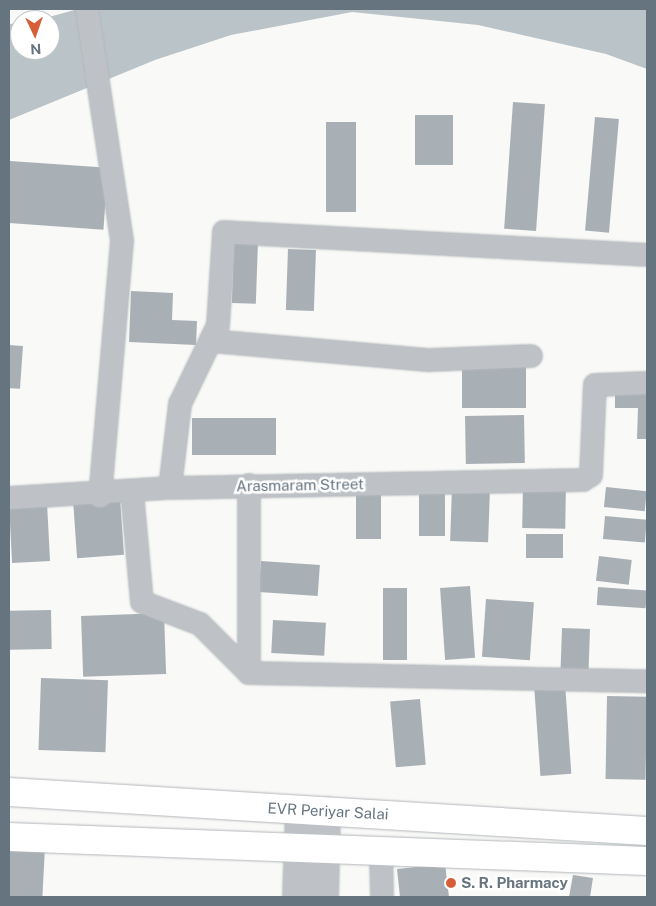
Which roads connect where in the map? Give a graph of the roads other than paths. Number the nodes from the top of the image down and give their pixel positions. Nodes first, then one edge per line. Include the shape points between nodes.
1 (87, 9) edge
2 (647, 255) edge
3 (211, 341) junction
4 (531, 356) dead end
5 (647, 382) edge
6 (249, 486) junction
7 (170, 488) junction
8 (132, 492) junction
9 (100, 496) junction
10 (9, 498) edge
11 (249, 673) junction
12 (647, 682) edge
13 (9, 792) edge
14 (313, 810) junction
15 (647, 831) edge
16 (9, 838) edge
17 (312, 848) junction
18 (380, 852) junction
19 (647, 861) edge
20 (297, 897) edge
21 (324, 897) edge
22 (382, 897) edge

1 - 9 street via 122,241
2 - 3 street via 224,232 218,325
3 - 4 street via 430,360
3 - 7 street via 180,404
5 - 6 street, Arasmaram Street via 595,385 591,475 583,480
6 - 7 street, Arasmaram Street
6 - 11 street
7 - 8 street, Arasmaram Street
8 - 9 street, Arasmaram Street
8 - 11 street via 142,602 200,624
9 - 10 street, Arasmaram Street
11 - 12 street
13 - 14 main road, EVR Periyar Salai
14 - 15 main road, EVR Periyar Salai
14 - 17 street
16 - 17 main road
17 - 18 main road
17 - 20 street
17 - 21 street
18 - 19 main road
18 - 22 street

